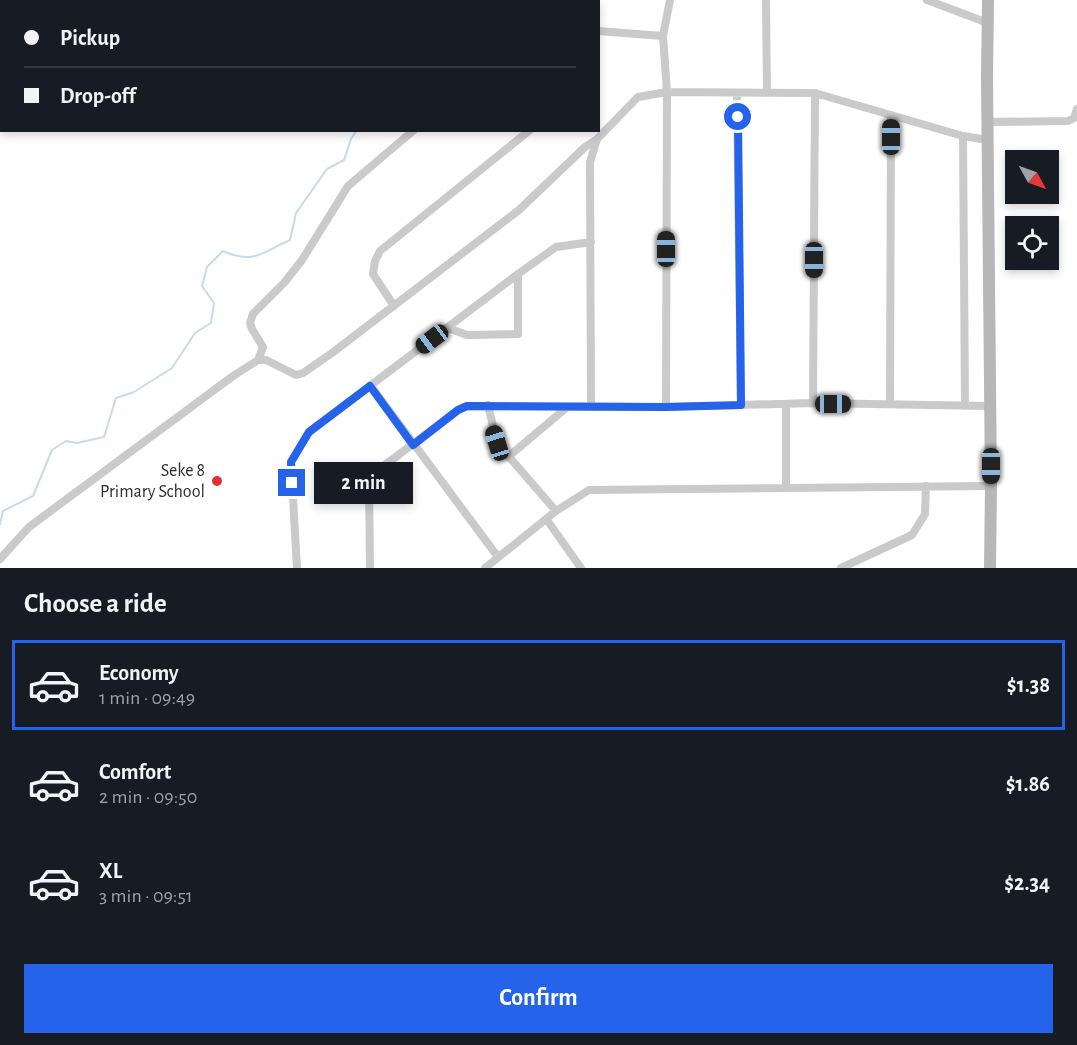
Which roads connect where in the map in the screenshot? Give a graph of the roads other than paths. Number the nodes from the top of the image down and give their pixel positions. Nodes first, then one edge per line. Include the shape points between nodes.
1 (670, 0) edge
2 (766, 0) edge
3 (927, 0) edge
4 (988, 0) edge
5 (988, 23) junction
6 (600, 31) edge
7 (663, 36) junction
8 (667, 92) junction
9 (737, 93) junction
10 (767, 93) junction
11 (815, 93) junction
12 (1077, 108) edge
13 (891, 115) junction
14 (988, 122) junction
15 (412, 132) edge
16 (528, 132) edge
17 (963, 136) junction
18 (597, 139) junction
19 (988, 140) junction
20 (591, 242) junction
21 (518, 273) junction
22 (394, 306) junction
23 (448, 328) junction
24 (258, 360) junction
25 (370, 386) junction
26 (813, 403) junction
27 (891, 404) junction
28 (488, 405) junction
29 (741, 405) junction
30 (786, 405) junction
31 (965, 406) junction
32 (990, 406) junction
33 (591, 407) junction
34 (666, 407) junction
35 (566, 408) junction
36 (413, 445) junction
37 (508, 457) junction
38 (926, 486) junction
39 (991, 486) junction
40 (786, 487) junction
41 (556, 511) junction
42 (547, 520) junction
43 (498, 557) junction
44 (0, 559) edge
45 (297, 568) edge
46 (370, 568) edge
47 (485, 568) edge
48 (581, 568) edge
49 (841, 568) edge
50 (990, 568) edge

1 - 7 street
2 - 10 street
3 - 5 street
4 - 5 street
5 - 14 street
6 - 7 street
7 - 8 street
8 - 9 street
8 - 18 street via 638,97
8 - 34 street
9 - 10 street
9 - 29 street
10 - 11 street
11 - 13 street
11 - 26 street
12 - 14 street via 1068,122
13 - 17 street
13 - 27 street
14 - 19 street
15 - 24 street via 348,186 302,260 253,314 250,323 263,347
16 - 22 street via 380,251 373,274
17 - 19 street
17 - 31 street
18 - 20 street via 590,162
18 - 22 street via 519,210
19 - 32 street
20 - 21 street via 556,247
20 - 33 street
21 - 23 street
21 - 23 street via 518,334 467,335
22 - 24 street via 303,373 296,375
23 - 25 street
24 - 44 street via 29,527
25 - 36 street
25 - 45 street via 309,432 291,462
26 - 27 street
26 - 30 street
27 - 31 street
28 - 35 street
28 - 36 street via 458,410
28 - 37 street via 497,443
29 - 30 street
29 - 34 street
30 - 40 street
31 - 32 street
32 - 39 street
33 - 34 street
33 - 35 street
35 - 37 street
36 - 43 street
36 - 46 street via 373,474 369,482
37 - 41 street
38 - 39 street
38 - 40 street
38 - 49 street via 925,514 912,534
39 - 50 street
40 - 41 street via 589,489
41 - 42 street
42 - 43 street
42 - 48 street
43 - 47 street

